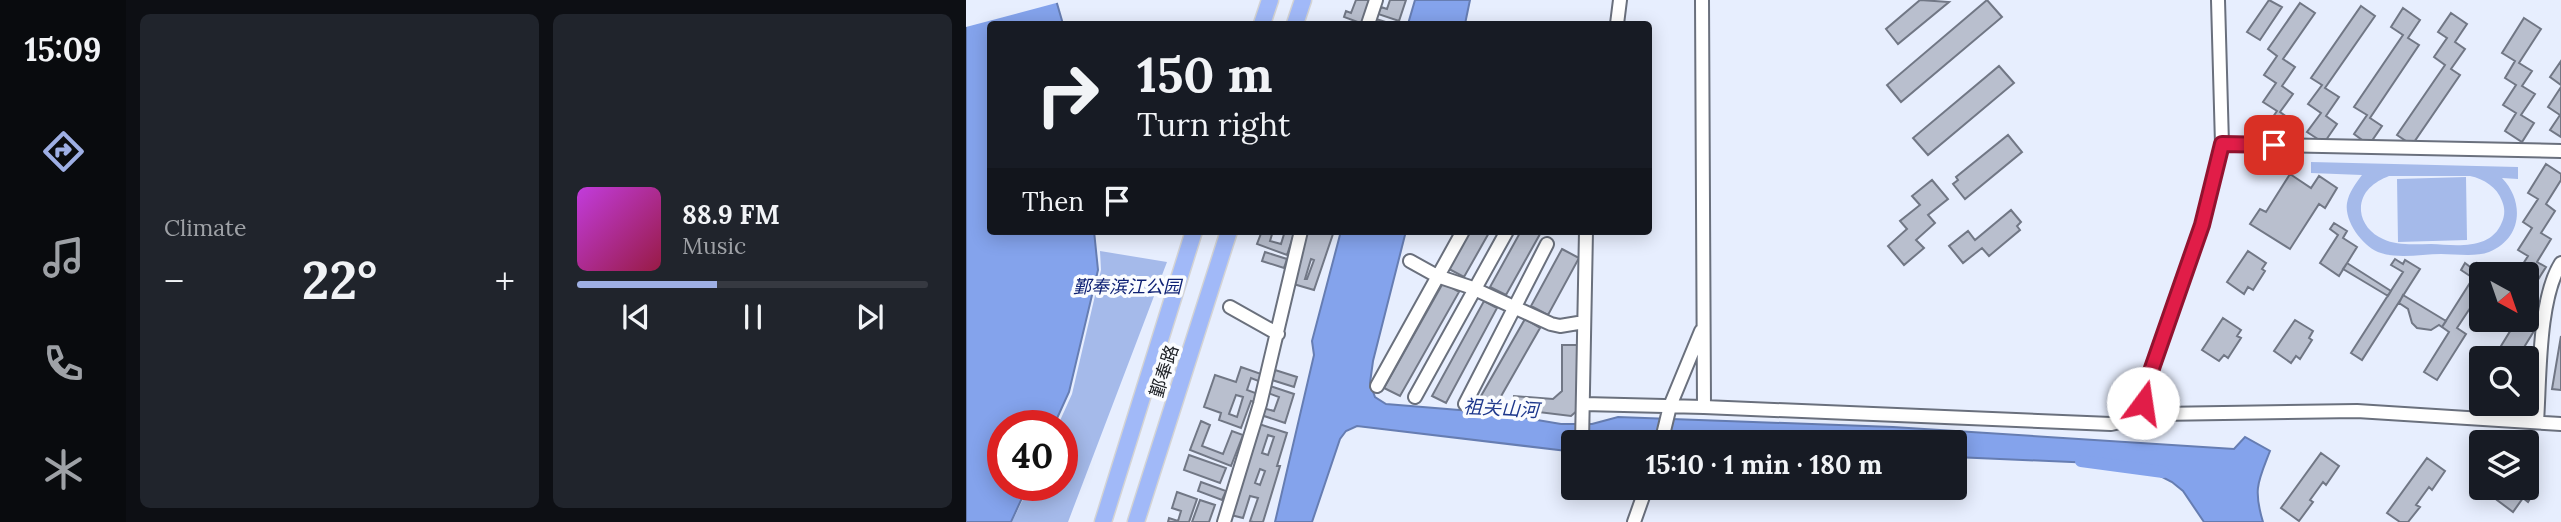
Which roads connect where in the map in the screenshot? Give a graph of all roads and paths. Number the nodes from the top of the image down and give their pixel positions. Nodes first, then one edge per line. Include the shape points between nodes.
1 (1270, 0) edge
2 (1303, 0) edge
3 (1376, 0) edge
4 (1620, 0) edge
5 (1702, 0) edge
6 (2218, 0) edge
7 (1263, 21) edge
8 (1296, 21) edge
9 (1368, 21) edge
10 (1617, 21) edge
11 (2222, 144) junction
12 (2561, 151) edge
13 (1193, 235) edge
14 (1228, 235) edge
15 (1300, 235) edge
16 (1461, 235) edge
17 (1505, 235) edge
18 (1586, 235) edge
19 (1547, 244) dead end
20 (1410, 261) dead end
21 (2561, 263) edge
22 (1437, 276) junction
23 (1474, 289) junction
24 (1230, 307) dead end
25 (1515, 308) junction
26 (1584, 322) junction
27 (1703, 326) junction
28 (1278, 334) junction
29 (1377, 386) dead end
30 (1415, 397) dead end
31 (2143, 403) junction
32 (1465, 404) dead end
33 (1584, 404) junction
34 (1704, 407) junction
35 (1669, 411) junction
36 (2537, 422) junction
37 (2561, 424) edge
38 (1583, 430) edge
39 (1664, 430) edge
40 (1642, 500) edge
41 (1103, 522) edge
42 (1136, 522) edge
43 (1224, 522) edge
44 (1634, 522) edge

1 - 7 main road
2 - 8 main road
3 - 9 street
4 - 10 street
5 - 27 street
6 - 11 street
11 - 12 street
11 - 31 street via 2202,225
13 - 41 main road, 鄞奉路
14 - 42 main road, 鄞奉路
15 - 28 street
16 - 22 street
17 - 23 street
18 - 26 street
19 - 25 street
20 - 22 street
21 - 36 street via 2544,320
22 - 23 street
22 - 29 street
23 - 25 street
23 - 30 street
24 - 28 street
25 - 26 street via 1560,326
25 - 32 street
26 - 33 street
27 - 34 street
27 - 35 street
28 - 43 street
31 - 34 street via 2134,416 2111,424
31 - 36 street via 2151,413 2159,414 2357,411
33 - 35 street
33 - 38 street
34 - 35 street
35 - 39 street
36 - 37 street
40 - 44 street

